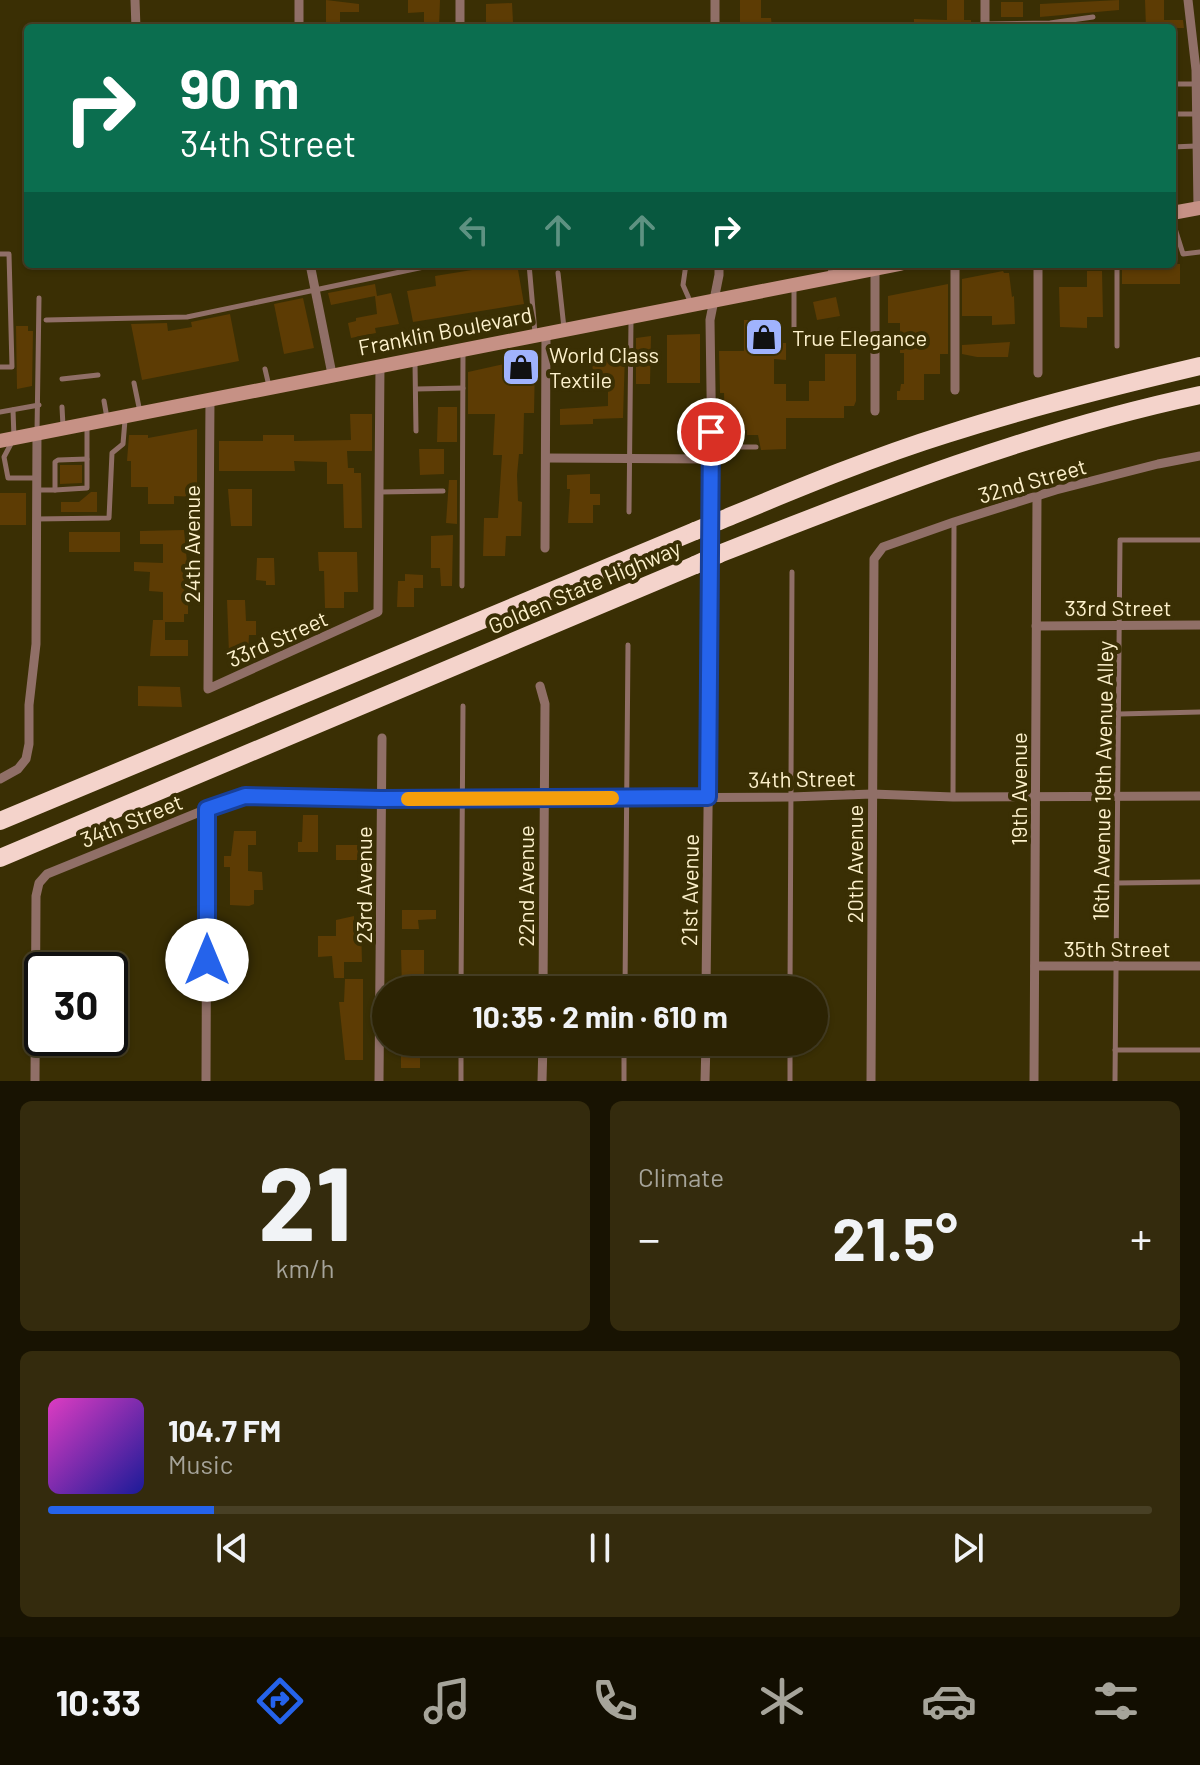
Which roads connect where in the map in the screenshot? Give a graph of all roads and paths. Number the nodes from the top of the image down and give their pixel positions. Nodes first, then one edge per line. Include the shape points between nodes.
1 (135, 0) edge
2 (299, 0) edge
3 (460, 0) edge
4 (715, 0) edge
5 (985, 0) edge
6 (1188, 0) edge
7 (1195, 14) edge
8 (1093, 17) dead end
9 (136, 24) edge
10 (299, 24) edge
11 (460, 24) edge
12 (715, 24) edge
13 (985, 24) edge
14 (1028, 24) edge
15 (1176, 84) edge
16 (1197, 84) junction
17 (1198, 111) edge
18 (1176, 114) edge
19 (1199, 128) edge
20 (1197, 146) junction
21 (1176, 147) edge
22 (1199, 208) edge
23 (1176, 212) edge
24 (1176, 232) edge
25 (1200, 252) edge
26 (0, 254) edge
27 (311, 268) edge
28 (419, 268) edge
29 (530, 268) edge
30 (685, 268) edge
31 (719, 268) edge
32 (880, 268) edge
33 (955, 268) edge
34 (1038, 268) edge
35 (1117, 268) edge
36 (875, 269) junction
37 (831, 270) edge
38 (558, 273) dead end
39 (794, 284) junction
40 (315, 290) junction
41 (39, 298) dead end
42 (715, 299) junction
43 (691, 303) junction
44 (631, 315) junction
45 (46, 320) dead end
46 (564, 329) junction
47 (794, 331) dead end
48 (541, 333) junction
49 (1117, 346) dead end
50 (463, 348) junction
51 (415, 358) junction
52 (380, 365) junction
53 (1200, 366) edge
54 (0, 367) edge
55 (265, 369) dead end
56 (1038, 373) dead end
57 (332, 374) junction
58 (98, 375) dead end
59 (62, 379) dead end
60 (134, 383) dead end
61 (269, 387) junction
62 (463, 388) junction
63 (416, 389) junction
64 (955, 390) dead end
65 (1200, 395) edge
66 (210, 399) junction
67 (104, 401) dead end
68 (39, 405) junction
69 (62, 407) dead end
70 (13, 410) junction
71 (875, 411) dead end
72 (0, 412) edge
73 (133, 414) junction
74 (107, 419) junction
75 (87, 423) junction
76 (63, 428) junction
77 (416, 431) dead end
78 (37, 433) junction
79 (7, 439) edge
80 (756, 447) dead end
81 (1200, 456) edge
82 (546, 458) junction
83 (87, 459) junction
84 (629, 459) junction
85 (712, 459) junction
86 (37, 478) junction
87 (36, 490) junction
88 (55, 490) junction
89 (443, 491) dead end
90 (379, 492) junction
91 (1037, 496) junction
92 (629, 512) dead end
93 (36, 519) junction
94 (954, 522) junction
95 (1200, 540) edge
96 (545, 548) dead end
97 (878, 552) joint
98 (792, 572) dead end
99 (462, 586) dead end
100 (1200, 625) edge
101 (1036, 626) junction
102 (1120, 626) junction
103 (628, 645) dead end
104 (540, 686) dead end
105 (208, 689) joint
106 (463, 706) dead end
107 (1200, 712) edge
108 (1119, 714) junction
109 (382, 738) dead end
110 (0, 779) edge
111 (872, 794) junction
112 (1036, 796) junction
113 (1118, 796) junction
114 (1200, 796) edge
115 (708, 797) junction
116 (791, 797) junction
117 (953, 797) junction
118 (463, 798) junction
119 (544, 798) junction
120 (626, 798) junction
121 (381, 799) junction
122 (207, 809) junction
123 (0, 821) edge
124 (0, 858) edge
125 (1200, 882) edge
126 (1117, 883) junction
127 (1035, 966) junction
128 (1116, 966) junction
129 (1200, 966) edge
130 (461, 976) edge
131 (543, 976) edge
132 (625, 976) edge
133 (706, 976) edge
134 (790, 976) edge
135 (1115, 1050) junction
136 (1200, 1050) edge
137 (461, 1056) edge
138 (543, 1056) edge
139 (624, 1056) edge
140 (706, 1056) edge
141 (790, 1056) edge
142 (35, 1081) edge
143 (206, 1081) edge
144 (379, 1081) edge
145 (461, 1081) edge
146 (542, 1081) edge
147 (624, 1081) edge
148 (705, 1081) edge
149 (790, 1081) edge
150 (871, 1081) edge
151 (1034, 1081) edge
152 (1115, 1081) edge

1 - 9 street
2 - 10 street
3 - 11 street
4 - 12 street
5 - 13 street
6 - 7 street
7 - 16 street
8 - 14 lane
15 - 16 lane
16 - 17 street
17 - 18 lane
17 - 19 street
19 - 20 street
20 - 21 lane
20 - 22 street
22 - 23 main road
24 - 25 lane via 1183,254
26 - 54 lane via 9,254 12,367
27 - 40 street
28 - 40 lane
29 - 48 lane
30 - 43 lane via 683,285
31 - 42 street, 21st Avenue
32 - 36 main road, Franklin Boulevard
33 - 64 street
34 - 56 street
35 - 49 lane
36 - 37 main road, Franklin Boulevard
36 - 71 street
37 - 39 main road, Franklin Boulevard
38 - 46 lane
39 - 42 main road, Franklin Boulevard
39 - 47 lane
40 - 45 lane via 187,317
40 - 57 street
41 - 68 lane
42 - 43 main road, Franklin Boulevard
42 - 85 street, 21st Avenue via 710,320
43 - 44 main road, Franklin Boulevard
44 - 46 main road, Franklin Boulevard
44 - 84 lane
46 - 48 main road, Franklin Boulevard
48 - 50 main road, Franklin Boulevard
48 - 82 street
50 - 51 main road, Franklin Boulevard
50 - 62 lane
51 - 52 main road, Franklin Boulevard
51 - 63 lane
52 - 57 main road, Franklin Boulevard
52 - 90 street
53 - 123 highway, Golden State Highway, bridge via 1083,393 945,434 810,483
55 - 61 lane
57 - 61 main road, Franklin Boulevard
58 - 59 lane
60 - 73 lane
61 - 66 main road, Franklin Boulevard
62 - 63 lane
62 - 99 lane
63 - 77 lane
65 - 124 highway, Golden State Highway, bridge via 1046,436 893,486 719,554
66 - 73 main road, Franklin Boulevard
66 - 105 street, 24th Avenue
67 - 74 lane
68 - 70 lane
68 - 78 lane
69 - 76 lane
70 - 72 lane
70 - 79 lane
73 - 74 main road, Franklin Boulevard
73 - 93 lane via 123,444 112,453 109,518
74 - 75 main road, Franklin Boulevard
75 - 76 main road, Franklin Boulevard
75 - 83 lane
76 - 78 main road, Franklin Boulevard
78 - 79 main road, Franklin Boulevard
78 - 86 street
79 - 86 lane via 8,478
80 - 85 lane via 730,447
81 - 91 street, 32nd Street
82 - 84 street
82 - 96 street
83 - 88 lane via 55,462
83 - 88 lane via 87,488
84 - 85 street
84 - 92 lane
85 - 115 street, 21st Avenue
86 - 87 street
87 - 88 lane
87 - 93 street
89 - 90 lane
90 - 105 street, 33rd Street via 378,612
91 - 94 street, 32nd Street
91 - 101 street, 19th Avenue
93 - 110 street via 29,744 18,769
94 - 97 street, 32nd Street
94 - 117 lane
95 - 102 lane, 16th Avenue 19th Avenue Alley via 1120,540
97 - 111 street, 20th Avenue via 873,567
98 - 116 lane
100 - 102 street, 33rd Street
101 - 102 street, 33rd Street
101 - 112 street, 19th Avenue
102 - 108 lane, 16th Avenue 19th Avenue Alley
103 - 120 lane
104 - 119 street, 22nd Avenue via 545,704
106 - 118 lane
107 - 108 lane
108 - 113 lane, 16th Avenue 19th Avenue Alley
109 - 121 street, 23rd Avenue
111 - 116 street, 34th Street
111 - 117 street, 34th Street
111 - 150 street, 20th Avenue
112 - 113 street, 34th Street
112 - 117 street, 34th Street
112 - 127 street, 19th Avenue
113 - 114 street, 34th Street
113 - 126 lane, 16th Avenue 19th Avenue Alley
115 - 116 street, 34th Street
115 - 120 street, 34th Street
115 - 133 street, 21st Avenue
116 - 134 lane
118 - 119 street, 34th Street
118 - 121 street, 34th Street
118 - 130 lane
119 - 120 street, 34th Street
119 - 131 street, 22nd Avenue
120 - 132 lane
121 - 122 street, 34th Street via 245,796
121 - 144 street, 23rd Avenue
122 - 142 street, 34th Street via 47,874 39,883
122 - 143 street
125 - 126 lane
126 - 128 lane, 16th Avenue 19th Avenue Alley
127 - 128 street, 35th Street
127 - 151 street, 19th Avenue
128 - 129 street, 35th Street
128 - 135 lane, 16th Avenue 19th Avenue Alley
135 - 136 lane
135 - 152 lane, 16th Avenue 19th Avenue Alley
137 - 145 lane
138 - 146 street
139 - 147 lane
140 - 148 street
141 - 149 lane

